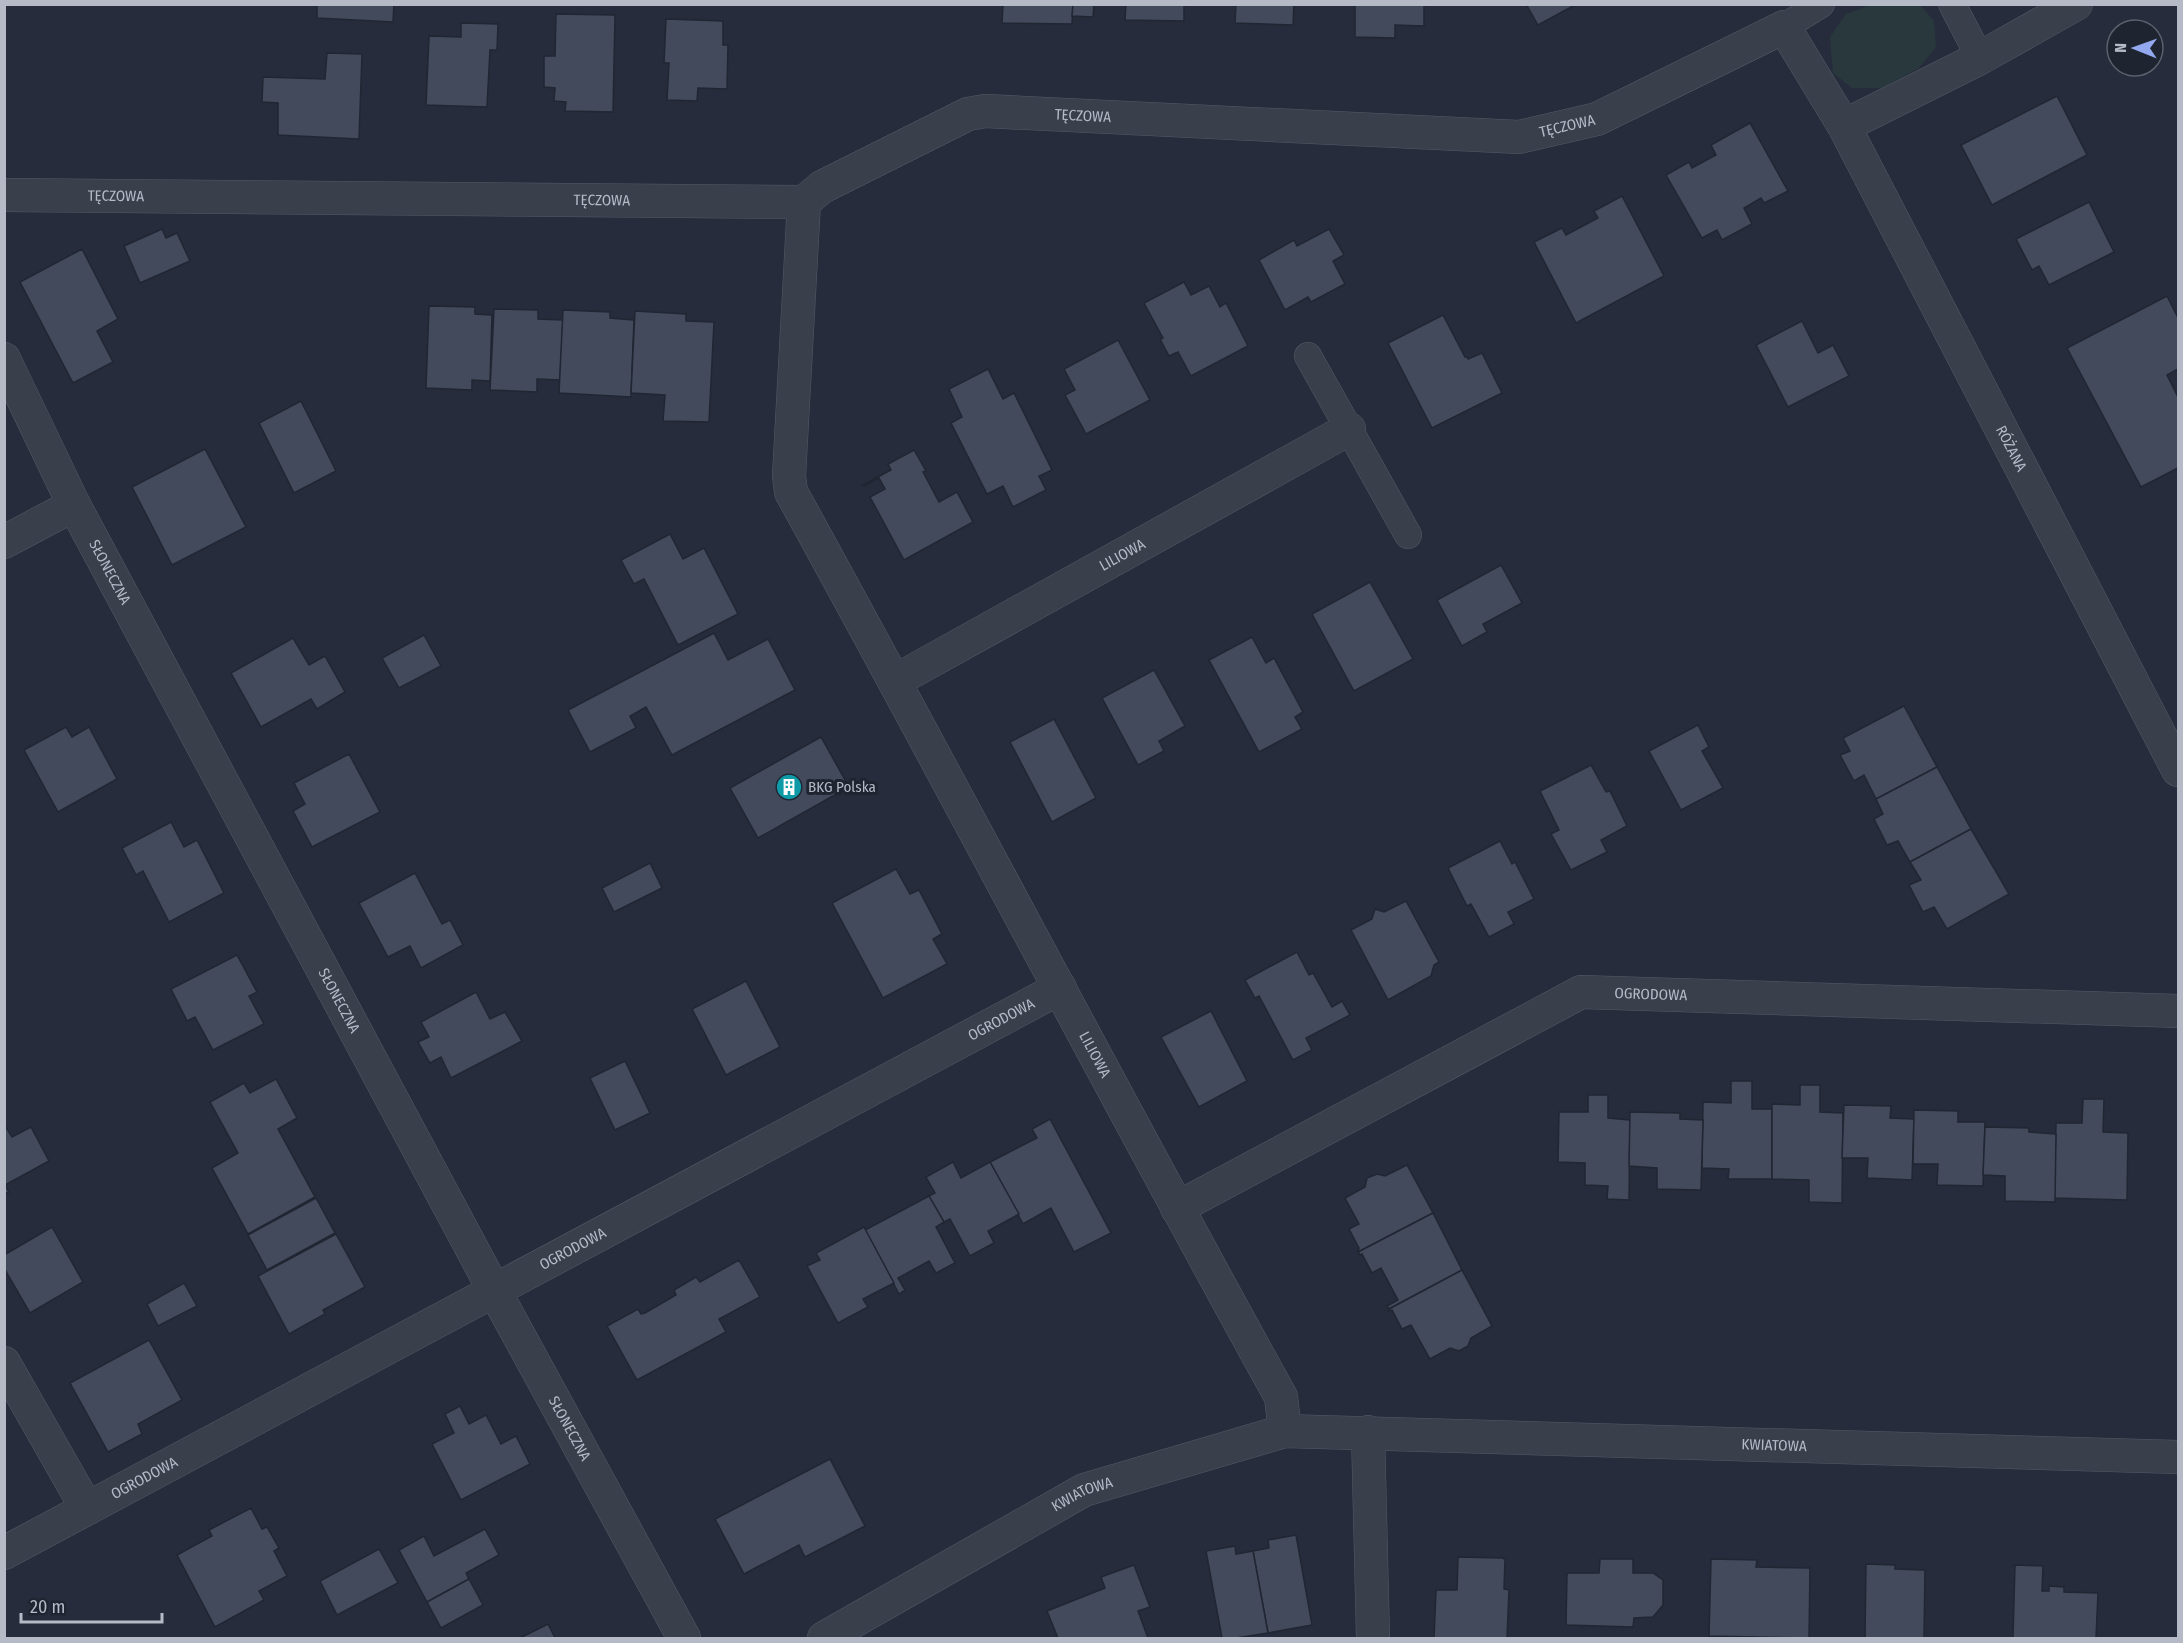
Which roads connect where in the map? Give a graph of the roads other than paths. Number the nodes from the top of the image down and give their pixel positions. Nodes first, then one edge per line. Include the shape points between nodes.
1 (1821, 4) edge
2 (1952, 4) edge
3 (2076, 4) edge
4 (1784, 27) junction
5 (1980, 58) junction
6 (1844, 126) junction
7 (4, 195) edge
8 (804, 202) junction
9 (1308, 356) dead end
10 (4, 359) edge
11 (1349, 429) junction
12 (74, 505) junction
13 (1408, 535) dead end
14 (4, 542) edge
15 (896, 681) junction
16 (2178, 770) edge
17 (1060, 988) junction
18 (2178, 1011) edge
19 (1177, 1208) junction
20 (494, 1290) junction
21 (4, 1363) edge
22 (1286, 1431) junction
23 (1368, 1432) junction
24 (2178, 1457) edge
25 (86, 1508) junction
26 (4, 1552) edge
27 (684, 1638) edge
28 (824, 1638) edge
29 (1373, 1638) edge

1 - 4 lane
2 - 5 lane
3 - 5 street
4 - 6 street
4 - 8 street, TĘCZOWA via 1597,119 1520,137 985,111 968,114 822,187
5 - 6 street
6 - 16 street, RÓŻANA
7 - 8 street, TĘCZOWA
8 - 15 street, LILIOWA via 791,492
9 - 11 lane
10 - 12 street, SŁONECZNA
11 - 13 lane
11 - 15 street, LILIOWA
12 - 14 street
12 - 20 street, SŁONECZNA
15 - 17 street, LILIOWA
17 - 19 street, LILIOWA
17 - 20 street, OGRODOWA
18 - 19 street, OGRODOWA via 1581,992
19 - 22 street, LILIOWA via 1281,1397
20 - 25 street, OGRODOWA
20 - 27 street, SŁONECZNA
21 - 25 street
22 - 23 street, KWIATOWA
22 - 28 street, KWIATOWA via 1084,1490
23 - 24 street, KWIATOWA
23 - 29 street
25 - 26 street, OGRODOWA

